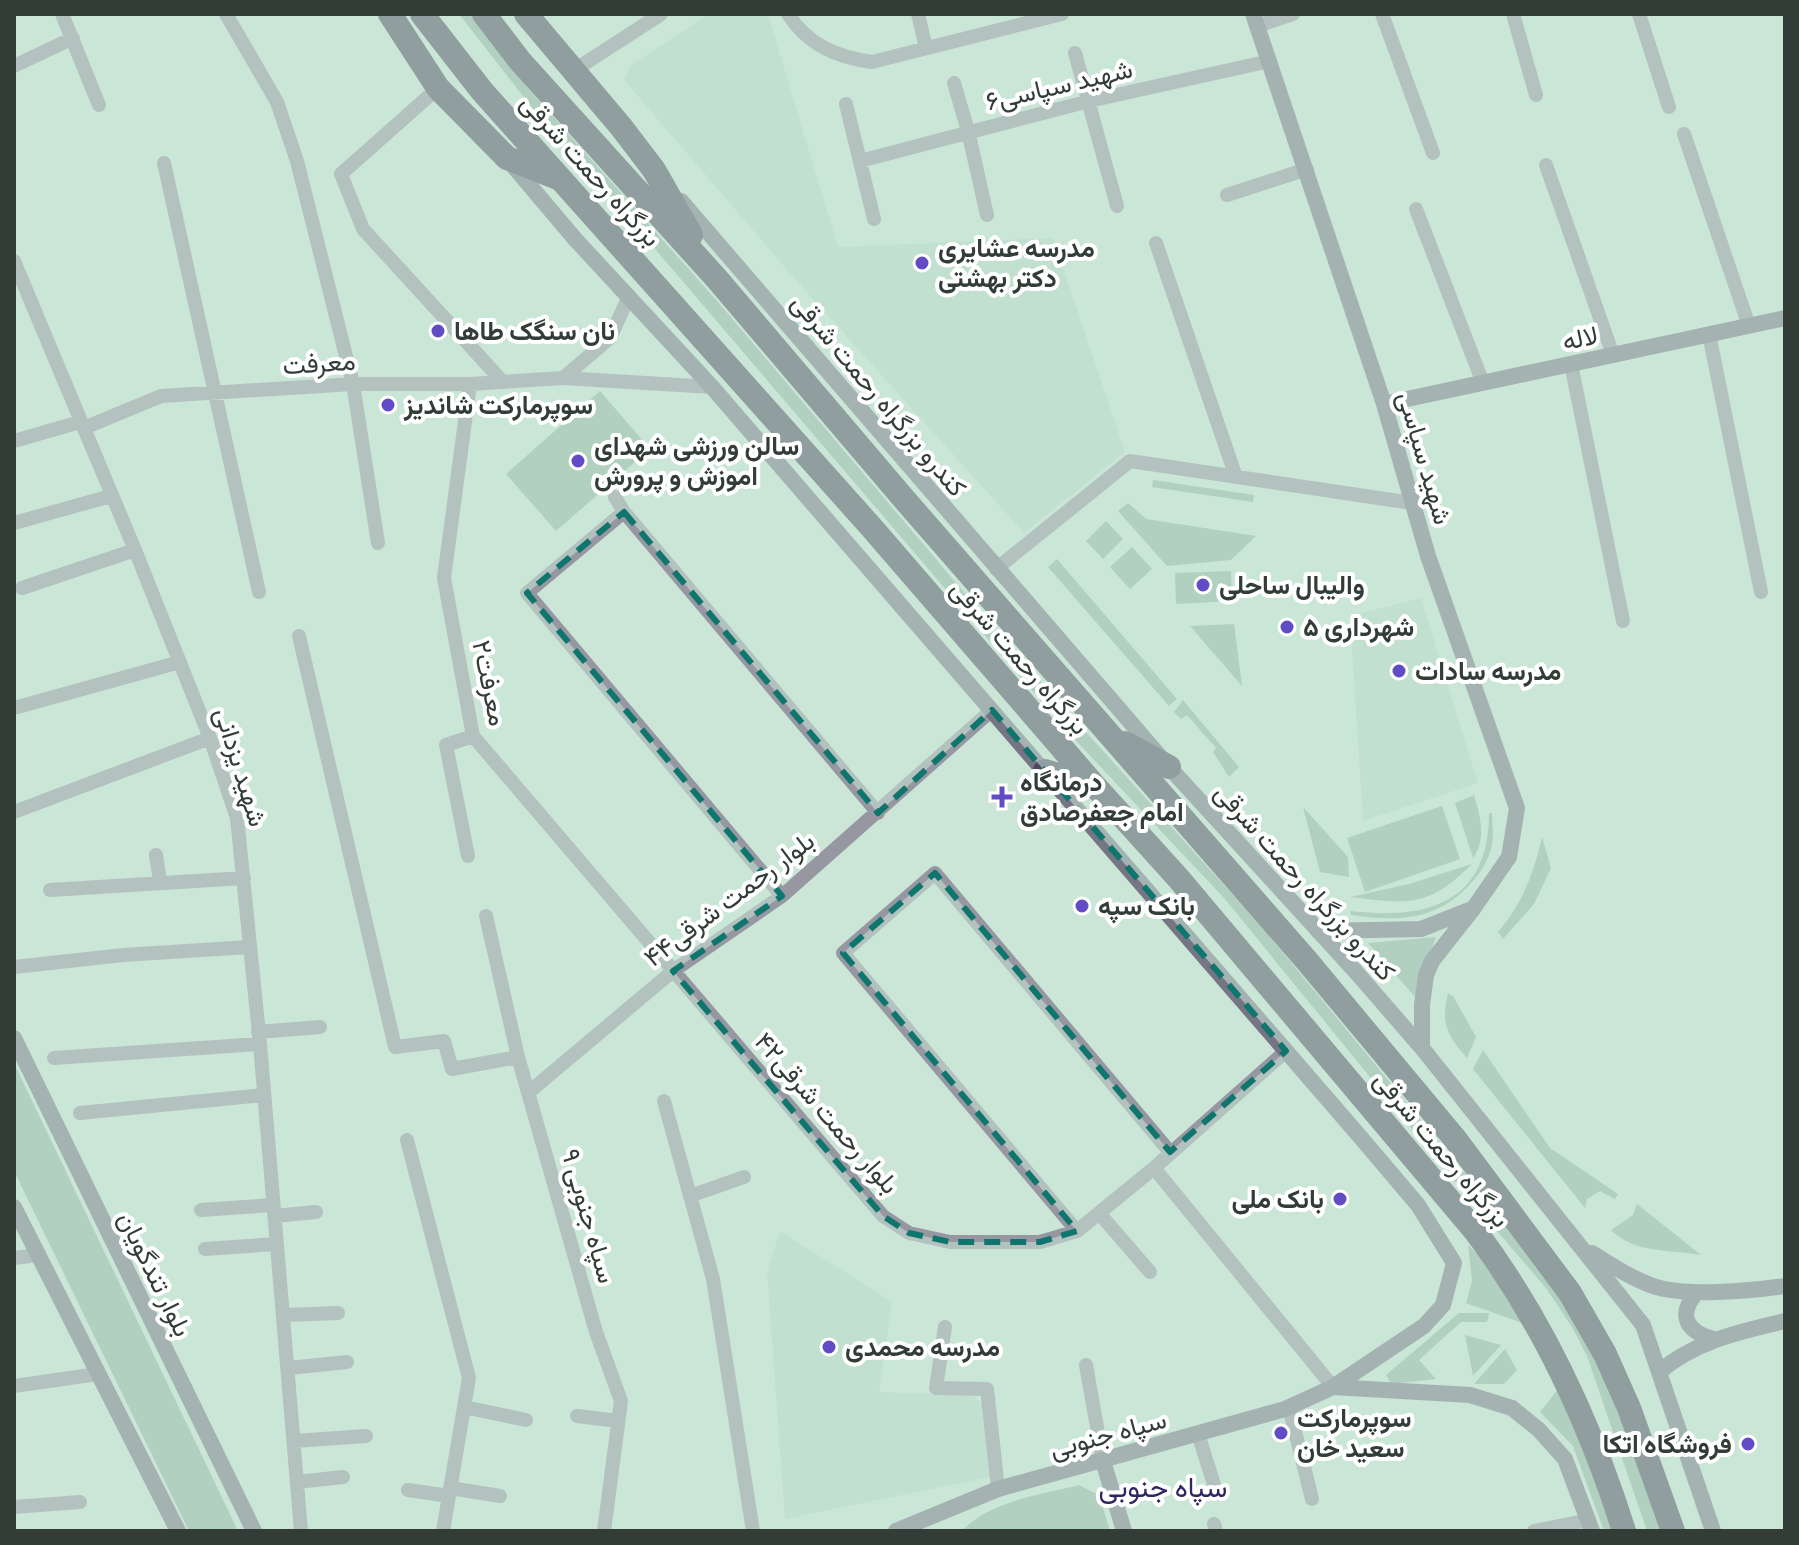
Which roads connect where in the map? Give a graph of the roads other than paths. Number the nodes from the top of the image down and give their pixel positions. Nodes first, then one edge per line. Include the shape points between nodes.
1 (62, 14) edge
2 (226, 14) edge
3 (390, 14) edge
4 (422, 14) edge
5 (484, 14) edge
6 (526, 14) edge
7 (661, 14) edge
8 (788, 14) edge
9 (918, 14) edge
10 (1062, 14) edge
11 (1293, 14) edge
12 (1382, 14) edge
13 (1513, 14) edge
14 (1639, 14) edge
15 (1029, 18) edge
16 (1255, 20) edge
17 (73, 38) junction
18 (926, 48) junction
19 (1075, 53) dead end
20 (1270, 61) junction
21 (14, 66) edge
22 (573, 71) junction
23 (954, 83) dead end
24 (438, 88) junction
25 (482, 91) junction
26 (1536, 95) dead end
27 (1089, 101) junction
28 (846, 104) dead end
29 (99, 105) dead end
30 (1669, 107) dead end
31 (968, 131) junction
32 (1684, 134) dead end
33 (1433, 153) dead end
34 (507, 158) junction
35 (860, 161) junction
36 (164, 163) dead end
37 (1546, 165) dead end
38 (1307, 169) junction
39 (654, 170) junction
40 (562, 180) junction
41 (1227, 195) dead end
42 (1117, 206) dead end
43 (1416, 209) dead end
44 (987, 215) dead end
45 (874, 219) dead end
46 (1156, 243) dead end
47 (14, 261) edge
48 (717, 279) junction
49 (629, 296) junction
50 (1785, 318) edge
51 (1749, 326) junction
52 (1709, 334) junction
53 (1613, 355) junction
54 (1571, 364) junction
55 (563, 378) junction
56 (503, 382) junction
57 (1483, 383) junction
58 (353, 384) junction
59 (470, 384) junction
60 (712, 387) junction
61 (217, 394) junction
62 (1384, 404) junction
63 (82, 425) junction
64 (14, 441) edge
65 (1236, 477) junction
66 (111, 496) junction
67 (615, 497) dead end
68 (1412, 503) junction
69 (624, 512) junction
70 (14, 523) edge
71 (378, 543) dead end
72 (135, 550) junction
73 (996, 569) junction
74 (22, 588) dead end
75 (259, 592) dead end
76 (1761, 592) dead end
77 (1623, 621) dead end
78 (299, 636) dead end
79 (180, 662) junction
80 (14, 708) edge
81 (992, 710) junction
82 (1110, 735) junction
83 (473, 736) junction
84 (210, 738) junction
85 (1169, 767) junction
86 (1045, 771) junction
87 (1094, 785) junction
88 (14, 812) edge
89 (878, 813) junction
90 (156, 855) dead end
91 (468, 856) dead end
92 (244, 878) junction
93 (160, 881) junction
94 (50, 890) dead end
95 (782, 896) junction
96 (1473, 909) junction
97 (486, 916) dead end
98 (1318, 931) junction
99 (249, 947) junction
100 (14, 967) edge
101 (673, 971) junction
102 (320, 1027) dead end
103 (14, 1038) edge
104 (259, 1038) junction
105 (1422, 1048) junction
106 (1286, 1051) junction
107 (518, 1057) junction
108 (54, 1058) dead end
109 (529, 1092) junction
110 (263, 1095) junction
111 (664, 1101) dead end
112 (80, 1113) dead end
113 (407, 1140) dead end
114 (1170, 1152) junction
115 (1154, 1168) junction
116 (744, 1177) dead end
117 (690, 1196) junction
118 (14, 1207) edge
119 (201, 1210) dead end
120 (274, 1210) junction
121 (316, 1212) dead end
122 (1099, 1213) junction
123 (1077, 1231) junction
124 (277, 1244) junction
125 (1580, 1245) junction
126 (205, 1249) dead end
127 (38, 1255) junction
128 (14, 1258) edge
129 (1150, 1272) dead end
130 (1785, 1286) edge
131 (1697, 1292) junction
132 (338, 1313) dead end
133 (284, 1315) junction
134 (1785, 1321) edge
135 (945, 1327) dead end
136 (1713, 1339) junction
137 (347, 1362) dead end
138 (1086, 1365) dead end
139 (289, 1368) junction
140 (1659, 1372) junction
141 (98, 1374) junction
142 (14, 1386) edge
143 (1333, 1387) junction
144 (464, 1407) junction
145 (1289, 1407) junction
146 (577, 1416) dead end
147 (526, 1420) dead end
148 (618, 1421) junction
149 (1198, 1434) junction
150 (366, 1436) dead end
151 (294, 1441) junction
152 (1103, 1461) junction
153 (343, 1477) dead end
154 (297, 1482) junction
155 (998, 1489) junction
156 (408, 1490) dead end
157 (450, 1492) junction
158 (1217, 1494) dead end
159 (500, 1496) dead end
160 (1312, 1499) dead end
161 (80, 1502) dead end
162 (14, 1507) edge
163 (1590, 1525) edge
164 (178, 1531) edge
165 (254, 1531) edge
166 (301, 1531) edge
167 (443, 1531) edge
168 (604, 1531) edge
169 (753, 1531) edge
170 (896, 1531) edge
171 (1124, 1531) edge
172 (1534, 1531) edge
173 (1624, 1531) edge
174 (1673, 1531) edge
175 (1713, 1531) edge

1 - 17 street
2 - 58 street via 277,102
3 - 24 highway
4 - 25 highway, بزرگراه رحمت شرقی
5 - 48 highway, بزرگراه رحمت شرقی
6 - 22 highway
7 - 22 street
8 - 18 street via 813,43 851,59 872,62
9 - 18 street
10 - 15 street
11 - 16 street
12 - 33 street
13 - 26 street
14 - 30 street
15 - 18 street
16 - 20 street, شهید سپاسی
17 - 21 street
17 - 29 street
19 - 27 street
20 - 27 street, شهید سپاسی۶
20 - 38 street, شهید سپاسی
22 - 39 highway
23 - 31 street
24 - 34 highway
24 - 56 street via 341,174 363,229
25 - 34 highway
25 - 40 highway, بزرگراه رحمت شرقی
27 - 31 street, شهید سپاسی۶
27 - 42 street
28 - 35 street
31 - 35 street, شهید سپاسی۶
31 - 44 street
32 - 51 street
34 - 40 highway
34 - 49 street
35 - 45 street
36 - 61 street
37 - 53 street
38 - 41 street
38 - 62 street, شهید سپاسی
39 - 48 highway
39 - 73 street, کندرو بزرگراه رحمت شرقی
40 - 87 highway, بزرگراه رحمت شرقی
43 - 57 street
46 - 65 street
47 - 63 street, شهید یزدانی
48 - 82 highway, بزرگراه رحمت شرقی
49 - 55 street via 610,338
49 - 60 street
50 - 51 street, لاله
51 - 52 street, لاله
52 - 53 street, لاله
52 - 76 street
53 - 54 street, لاله
54 - 57 street, لاله
54 - 77 street
55 - 56 street, معرفت
55 - 60 street, معرفت
56 - 59 street, معرفت
57 - 62 street, لاله
58 - 59 street, معرفت
58 - 61 street, معرفت
58 - 71 street
59 - 83 street, معرفت۲ via 444,578
60 - 81 street
61 - 63 street, معرفت via 161,396
61 - 75 street
62 - 68 street, شهید سپاسی
63 - 64 street, معرفت
63 - 66 street, شهید یزدانی
65 - 68 street
65 - 73 street via 1130,461
66 - 70 street
66 - 72 street, شهید یزدانی
67 - 69 street
68 - 96 street, شهید سپاسی via 1517,808 1509,857
69 - 89 street
69 - 95 street via 527,593
72 - 74 street
72 - 79 street, شهید یزدانی
73 - 85 street, کندرو بزرگراه رحمت شرقی
78 - 107 street via 395,1047 444,1041 452,1069
79 - 80 street
79 - 84 street, شهید یزدانی
81 - 86 street
81 - 89 street, ۴۴بلوار رحمت شرقی
82 - 85 highway
82 - 174 highway, بزرگراه رحمت شرقی via 1456,1140 1570,1293 1629,1408
83 - 91 street via 446,745
83 - 101 street, معرفت۲
84 - 88 street
84 - 92 street, شهید یزدانی via 237,818
85 - 98 street, کندرو بزرگراه رحمت شرقی
86 - 87 highway
86 - 106 street
87 - 173 highway, بزرگراه رحمت شرقی via 1509,1275 1567,1379
89 - 95 street, ۴۴بلوار رحمت شرقی
90 - 93 street
92 - 93 street
92 - 99 street, شهید یزدانی
93 - 94 street
95 - 101 street, ۴۴بلوار رحمت شرقی
96 - 98 street via 1421,929
96 - 105 street, شهید سپاسی via 1426,975
97 - 107 street, ۹ سپاه جنوبی
98 - 105 street, کندرو بزرگراه رحمت شرقی
99 - 100 street
99 - 104 street, شهید یزدانی
101 - 109 street, ۴۴بلوار رحمت شرقی
101 - 123 street, بلوار رحمت شرقی۴۲ via 883,1216 909,1233 950,1242 1040,1242
102 - 104 street
103 - 165 street, بلوار تندگویان
104 - 108 street
104 - 110 street, شهید یزدانی
105 - 125 street, کندرو بزرگراه رحمت شرقی
106 - 114 street, بلوار رحمت شرقی۴۲
106 - 143 street, سپاه جنوبی via 1418,1205 1454,1263 1443,1305 1424,1326
107 - 109 street, ۹ سپاه جنوبی
109 - 148 street, ۹ سپاه جنوبی via 596,1332 621,1401
110 - 112 street
110 - 120 street, شهید یزدانی
111 - 117 street
113 - 144 street via 469,1378
114 - 115 street, بلوار رحمت شرقی۴۲
114 - 123 street via 935,873 843,953
115 - 122 street, بلوار رحمت شرقی۴۲
115 - 143 street
116 - 117 street
117 - 169 street via 713,1279
118 - 127 street
119 - 120 street
120 - 121 street
120 - 124 street, شهید یزدانی
122 - 123 street, بلوار رحمت شرقی۴۲
122 - 129 street
124 - 126 street
124 - 133 street, شهید یزدانی
125 - 131 street via 1655,1287
125 - 140 street, کندرو بزرگراه رحمت شرقی via 1643,1325
127 - 128 street
127 - 141 street
130 - 131 street
131 - 136 street via 1685,1310 1687,1320 1700,1335
132 - 133 street
133 - 139 street, شهید یزدانی
134 - 136 street
135 - 155 street via 936,1388 987,1389
136 - 140 street via 1677,1356
137 - 139 street
138 - 152 street
139 - 151 street, شهید یزدانی
140 - 175 street, کندرو بزرگراه رحمت شرقی
141 - 142 street
141 - 164 street
143 - 145 street, سپاه جنوبی
143 - 163 street, سپاه جنوبی via 1470,1395 1512,1408 1565,1459
144 - 147 street
144 - 157 street
145 - 149 street, سپاه جنوبی
145 - 160 street
146 - 148 street
148 - 168 street, ۹ سپاه جنوبی
149 - 152 street, سپاه جنوبی
149 - 158 street
150 - 151 street
151 - 154 street, شهید یزدانی
152 - 155 street, سپاه جنوبی
152 - 171 street
153 - 154 street
154 - 166 street, شهید یزدانی
155 - 170 street, سپاه جنوبی
156 - 157 street
157 - 159 street
157 - 167 street
161 - 162 street
163 - 172 street

